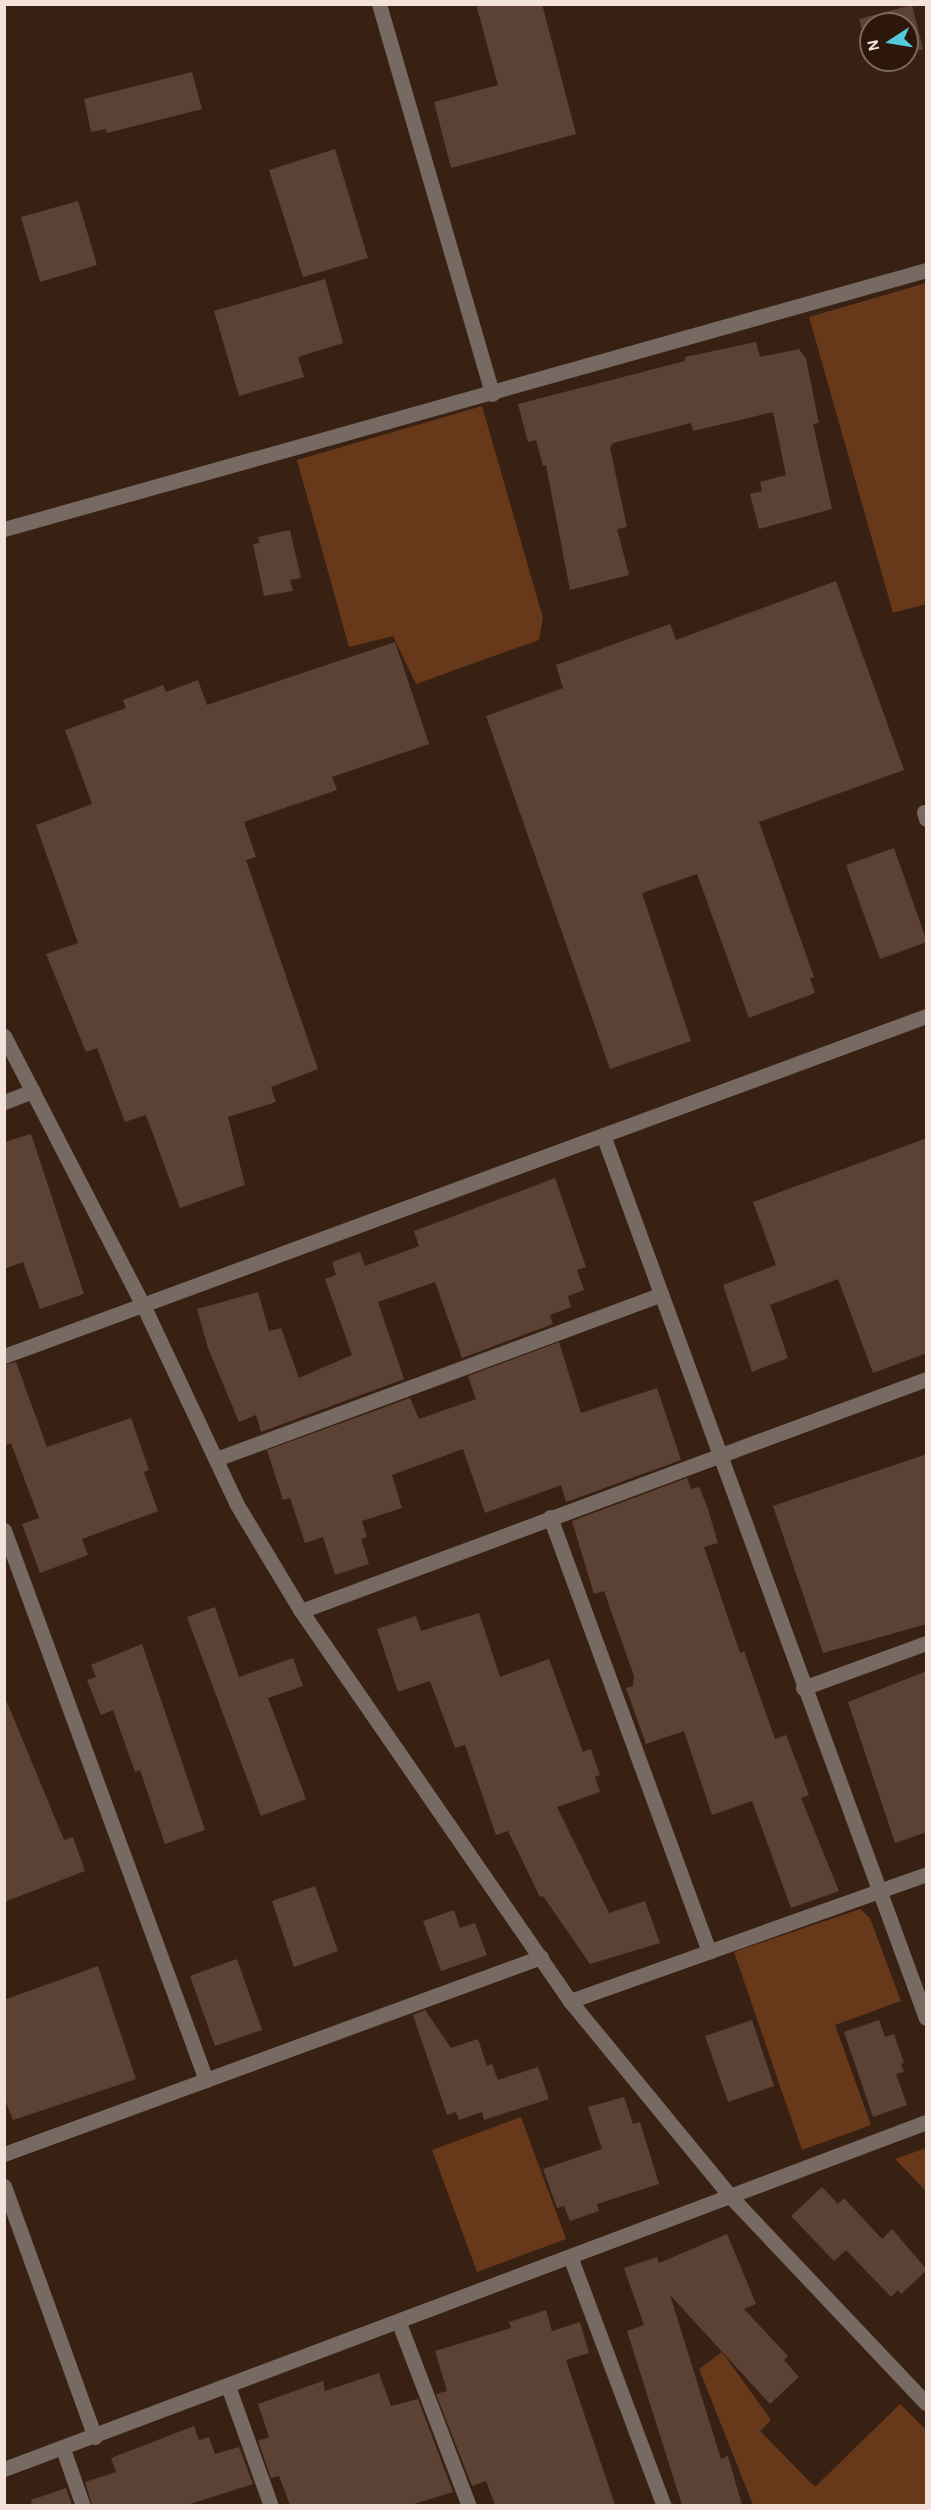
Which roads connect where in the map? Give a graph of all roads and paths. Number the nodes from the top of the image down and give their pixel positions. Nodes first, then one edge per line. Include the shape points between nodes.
1 (379, 4) edge
2 (927, 270) edge
3 (492, 394) junction
4 (4, 529) edge
5 (927, 1016) edge
6 (4, 1036) edge
7 (33, 1091) junction
8 (4, 1102) edge
9 (603, 1135) junction
10 (659, 1295) junction
11 (142, 1305) junction
12 (4, 1356) edge
13 (927, 1378) edge
14 (717, 1455) junction
15 (216, 1459) junction
16 (550, 1517) junction
17 (4, 1530) edge
18 (301, 1611) junction
19 (927, 1643) edge
20 (803, 1688) junction
21 (927, 1874) edge
22 (878, 1892) junction
23 (709, 1952) junction
24 (540, 1956) junction
25 (570, 2001) junction
26 (927, 2018) edge
27 (206, 2080) junction
28 (927, 2122) edge
29 (4, 2154) edge
30 (4, 2186) edge
31 (730, 2196) junction
32 (571, 2259) junction
33 (399, 2323) junction
34 (228, 2386) junction
35 (927, 2403) edge
36 (95, 2437) junction
37 (63, 2449) junction
38 (4, 2469) edge
39 (83, 2505) edge
40 (271, 2505) edge
41 (469, 2505) edge
42 (664, 2505) edge

1 - 3 street
2 - 3 street
3 - 4 street
5 - 9 street
6 - 7 street
7 - 8 street
7 - 11 street
9 - 10 street
9 - 11 street
10 - 14 street
10 - 15 street
11 - 12 street
11 - 15 street
13 - 14 street
14 - 16 street
14 - 20 street
15 - 18 street via 236,1503
16 - 18 street
16 - 23 street
17 - 27 street
18 - 24 street
19 - 20 street
20 - 22 street
21 - 22 street
22 - 23 street
22 - 26 street
23 - 25 street
24 - 25 street
24 - 27 street
25 - 31 street
27 - 29 street
28 - 31 street
30 - 36 street
31 - 32 street
31 - 35 street
32 - 33 street
32 - 42 street
33 - 34 street
33 - 41 street
34 - 36 street
34 - 40 street
36 - 37 street
37 - 38 street
37 - 39 street

